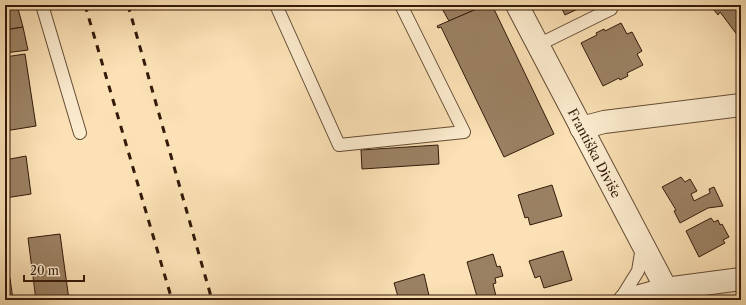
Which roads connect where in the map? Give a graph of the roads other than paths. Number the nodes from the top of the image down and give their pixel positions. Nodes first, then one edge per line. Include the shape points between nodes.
1 (42, 5) edge
2 (276, 5) edge
3 (401, 5) edge
4 (517, 5) edge
5 (611, 9) dead end
6 (538, 46) junction
7 (741, 105) edge
8 (581, 128) junction
9 (80, 133) dead end
10 (642, 246) junction
11 (741, 279) edge
12 (669, 295) edge
13 (620, 300) edge
14 (625, 300) edge

1 - 9 lane
2 - 3 lane via 339,145 464,132
4 - 6 street, Františka Diviše
5 - 6 lane
6 - 8 street, Františka Diviše
7 - 8 street via 604,122
8 - 10 street, Františka Diviše
10 - 12 street, Františka Diviše
10 - 13 lane via 638,271
11 - 12 street
12 - 14 street

